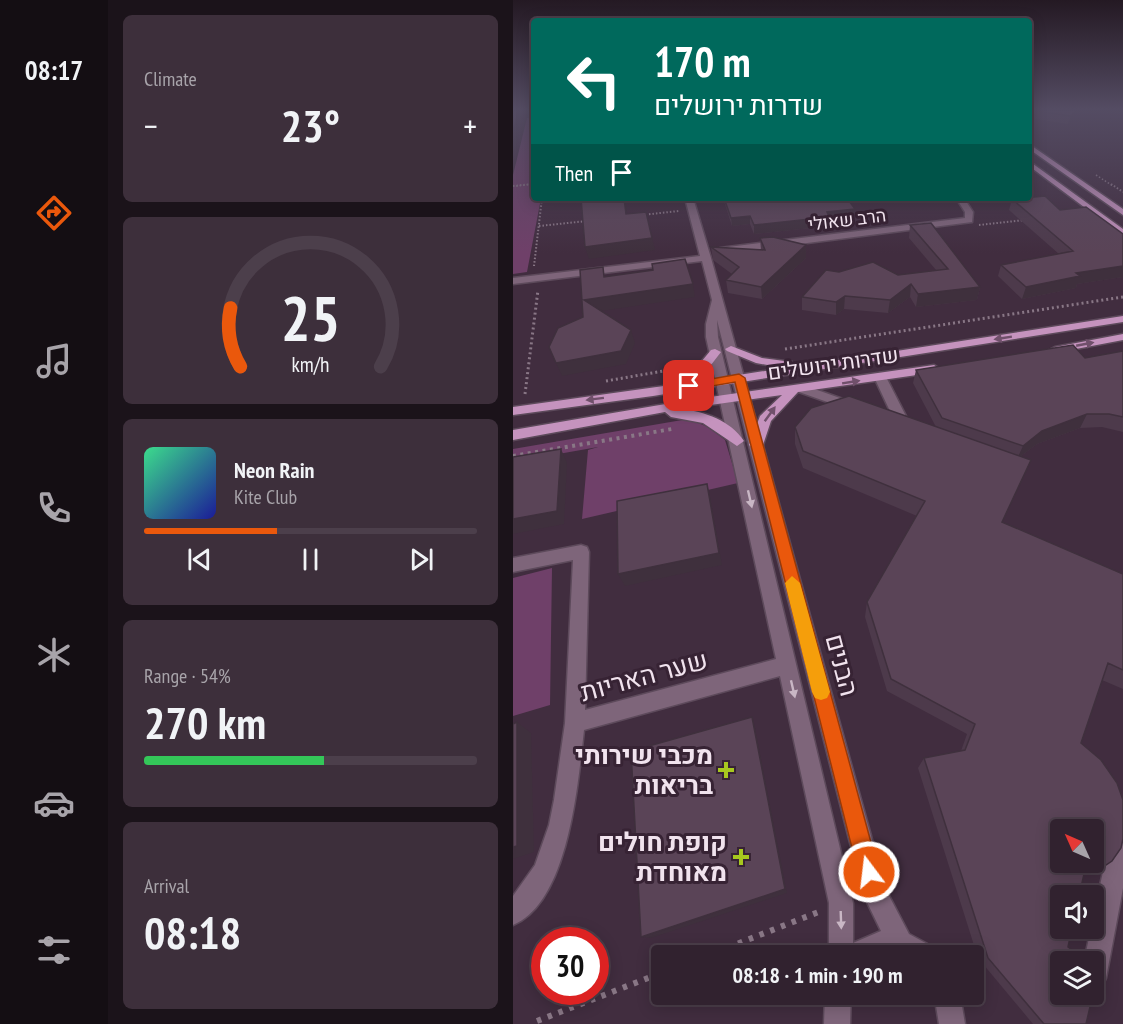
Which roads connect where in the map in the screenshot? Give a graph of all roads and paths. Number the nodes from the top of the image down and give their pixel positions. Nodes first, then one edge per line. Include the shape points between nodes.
1 (1046, 158) edge
2 (1032, 165) edge
3 (531, 184) edge
4 (513, 186) edge
5 (1100, 196) joint
6 (542, 201) edge
7 (690, 201) edge
8 (962, 201) edge
9 (692, 209) junction
10 (1123, 213) edge
11 (633, 216) edge
12 (598, 220) edge
13 (1029, 220) edge
14 (539, 226) junction
15 (973, 226) dead end
16 (1123, 231) edge
17 (705, 256) junction
18 (536, 278) junction
19 (513, 281) edge
20 (1123, 297) edge
21 (717, 300) junction
22 (1123, 319) edge
23 (1123, 337) edge
24 (731, 349) junction
25 (785, 349) dead end
26 (715, 352) junction
27 (1041, 352) edge
28 (949, 366) edge
29 (806, 368) junction
30 (880, 377) junction
31 (739, 378) junction
32 (722, 381) junction
33 (798, 390) junction
34 (654, 392) junction
35 (525, 394) dead end
36 (743, 397) junction
37 (726, 399) junction
38 (513, 411) edge
39 (641, 413) junction
40 (681, 427) dead end
41 (513, 435) edge
42 (746, 443) junction
43 (513, 456) edge
44 (513, 565) edge
45 (787, 665) junction
46 (575, 723) junction
47 (1123, 831) edge
48 (841, 903) junction
49 (513, 913) edge
50 (900, 942) junction
51 (734, 945) edge
52 (841, 945) edge
53 (870, 945) edge
54 (905, 945) edge
55 (1099, 951) edge
56 (651, 977) edge
57 (838, 1005) edge
58 (949, 1005) edge
59 (537, 1021) dead end
60 (837, 1024) edge
61 (952, 1024) edge

1 - 5 main road
2 - 16 main road
3 - 4 path
5 - 10 street
6 - 14 path
7 - 9 street, הבנים
8 - 17 street, הרב שאולי via 969,220
9 - 11 path
9 - 17 street, הבנים
12 - 14 path
13 - 15 path
14 - 18 path
17 - 18 street
17 - 21 street, הבנים
18 - 19 street
18 - 35 path
20 - 25 path
21 - 24 street, הבנים
21 - 26 street, הבנים via 711,324
22 -> 29 main road, שדרות ירושלים
27 -> 23 main road
24 - 29 main road via 760,361
24 - 31 street, הבנים
26 - 32 street, הבנים
26 - 34 main road via 693,376
28 - 30 main road, שדרות ירושלים
29 - 31 main road, שדרות ירושלים
33 -> 30 main road, שדרות ירושלים
30 - 33 street via 910,428
31 - 32 main road, שדרות ירושלים
31 - 36 street, הבנים
32 - 34 main road, שדרות ירושלים
32 - 37 street, הבנים
33 - 36 main road, שדרות ירושלים
42 -> 33 main road via 765,419
34 -> 38 main road, שדרות ירושלים
36 - 37 main road, שדרות ירושלים
36 - 42 street, הבנים
37 - 39 main road, שדרות ירושלים
37 - 42 street, הבנים
39 - 41 main road, שדרות ירושלים
39 - 42 main road via 703,417
40 - 43 path
42 -> 45 street, הבנים
42 - 50 street, הבנים via 875,894
44 - 46 street via 581,552
45 - 46 street, שער האריות
45 -> 48 street, הבנים
46 - 49 street, שער האריות via 558,840 536,888
47 - 55 street
48 - 51 path
48 -> 52 street, הבנים
50 - 53 street via 885,940
50 - 54 street
56 - 59 path
57 - 60 street
58 - 61 street

